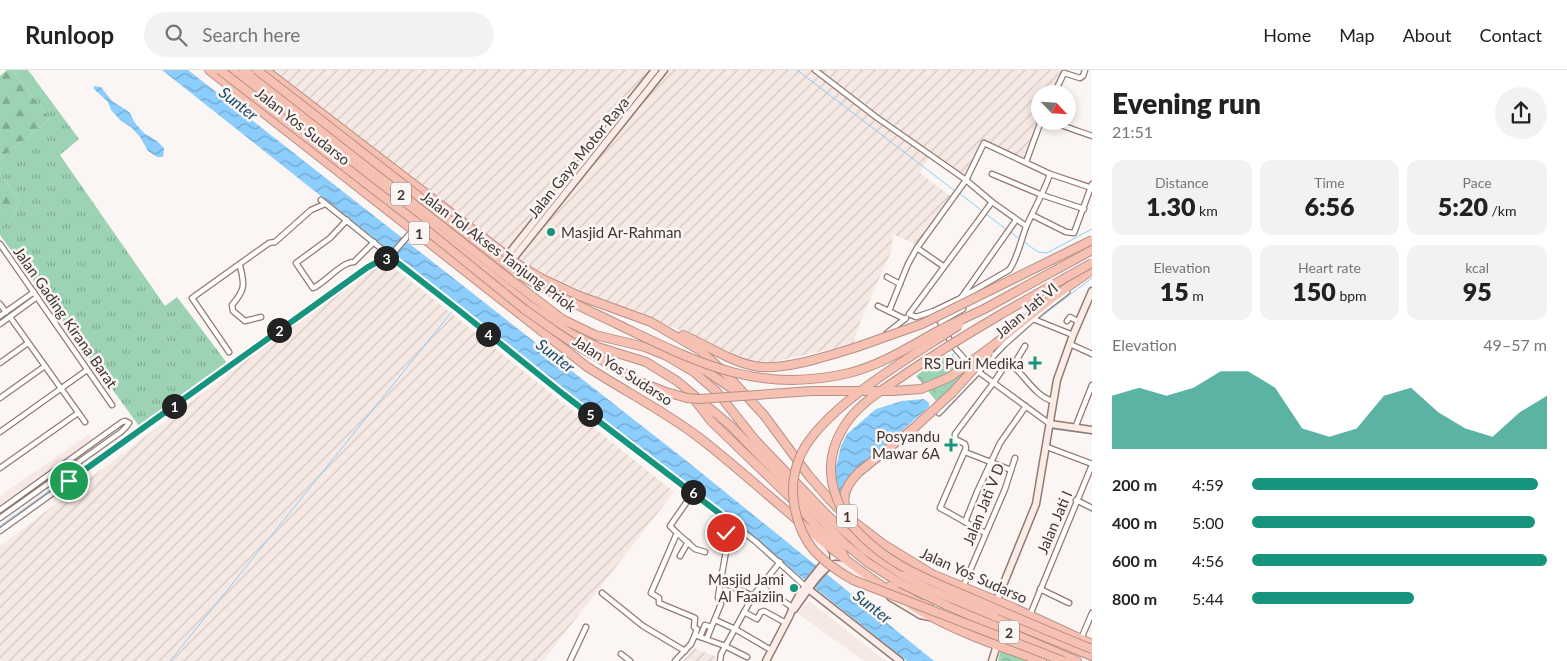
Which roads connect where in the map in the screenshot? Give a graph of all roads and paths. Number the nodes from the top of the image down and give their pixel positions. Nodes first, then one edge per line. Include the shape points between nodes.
1 (220, 70) edge
2 (232, 70) edge
3 (244, 70) edge
4 (257, 70) edge
5 (265, 70) edge
6 (655, 70) edge
7 (664, 70) edge
8 (815, 70) edge
9 (1085, 70) edge
10 (210, 71) edge
11 (1058, 85) edge
12 (623, 116) junction
13 (1038, 130) edge
14 (1076, 130) edge
15 (1092, 136) edge
16 (1026, 162) junction
17 (992, 174) dead end
18 (1050, 174) junction
19 (966, 180) junction
20 (1092, 186) edge
21 (1042, 195) junction
22 (321, 200) dead end
23 (992, 202) junction
24 (325, 204) junction
25 (1084, 209) junction
26 (1032, 215) junction
27 (347, 220) junction
28 (1016, 220) junction
29 (1026, 226) junction
30 (414, 229) junction
31 (1092, 240) edge
32 (374, 242) junction
33 (0, 244) edge
34 (917, 248) junction
35 (1092, 250) edge
36 (390, 255) junction
37 (509, 258) junction
38 (1092, 263) edge
39 (240, 266) junction
40 (943, 266) junction
41 (1092, 272) edge
42 (497, 274) junction
43 (887, 277) dead end
44 (900, 284) junction
45 (1092, 290) edge
46 (34, 292) junction
47 (37, 297) junction
48 (961, 298) junction
49 (0, 304) edge
50 (878, 306) dead end
51 (986, 308) junction
52 (934, 310) junction
53 (6, 312) junction
54 (889, 312) junction
55 (910, 314) junction
56 (0, 316) edge
57 (10, 317) junction
58 (260, 317) dead end
59 (905, 319) junction
60 (1035, 320) junction
61 (1067, 321) dead end
62 (651, 322) junction
63 (940, 322) junction
64 (1079, 322) junction
65 (0, 324) edge
66 (887, 333) dead end
67 (1073, 335) junction
68 (28, 343) junction
69 (995, 344) junction
70 (1070, 344) junction
71 (1024, 346) dead end
72 (229, 352) dead end
73 (1092, 354) edge
74 (665, 355) junction
75 (0, 363) edge
76 (45, 366) junction
77 (1012, 366) junction
78 (87, 370) junction
79 (978, 373) junction
80 (993, 384) junction
81 (1092, 385) edge
82 (62, 388) junction
83 (688, 390) junction
84 (0, 398) edge
85 (1053, 401) junction
86 (112, 405) dead end
87 (1025, 408) junction
88 (78, 413) junction
89 (939, 413) dead end
90 (764, 415) junction
91 (85, 422) dead end
92 (1050, 427) junction
93 (1075, 428) junction
94 (1092, 430) edge
95 (0, 432) edge
96 (99, 439) junction
97 (103, 444) junction
98 (1047, 447) junction
99 (965, 452) junction
100 (1015, 458) dead end
101 (991, 462) junction
102 (1092, 465) edge
103 (0, 468) edge
104 (1011, 470) junction
105 (693, 493) junction
106 (20, 496) junction
107 (1076, 500) junction
108 (24, 502) junction
109 (1092, 508) edge
110 (0, 510) edge
111 (0, 518) edge
112 (965, 522) junction
113 (732, 523) junction
114 (808, 529) junction
115 (0, 531) edge
116 (677, 533) junction
117 (985, 533) junction
118 (688, 542) junction
119 (704, 552) dead end
120 (680, 556) dead end
121 (845, 558) junction
122 (780, 562) junction
123 (824, 567) junction
124 (932, 574) junction
125 (869, 576) junction
126 (940, 577) junction
127 (902, 579) junction
128 (720, 581) junction
129 (760, 586) junction
130 (808, 587) junction
131 (964, 587) junction
132 (1040, 589) junction
133 (602, 593) dead end
134 (753, 596) junction
135 (997, 600) junction
136 (1069, 603) dead end
137 (792, 608) junction
138 (744, 612) junction
139 (1092, 613) edge
140 (1030, 615) junction
141 (931, 617) junction
142 (715, 620) junction
143 (786, 623) junction
144 (949, 625) junction
145 (711, 627) junction
146 (587, 629) dead end
147 (735, 629) junction
148 (698, 636) junction
149 (706, 638) junction
150 (1081, 639) junction
151 (1092, 644) edge
152 (997, 645) junction
153 (725, 646) junction
154 (1092, 649) edge
155 (772, 650) junction
156 (685, 651) junction
157 (565, 654) dead end
158 (621, 654) dead end
159 (1092, 656) edge
160 (747, 657) dead end
161 (571, 659) edge
162 (630, 661) edge
163 (675, 661) edge
164 (720, 661) edge
165 (766, 661) edge
166 (900, 661) edge
167 (992, 661) edge
168 (1042, 661) edge
169 (1063, 661) edge
170 (1077, 661) edge

1 - 69 highway, bridge via 524,309 584,350 640,382 666,392 699,399 812,391 893,392 921,388 950,377
2 - 42 highway, Jalan Tol Akses Tanjung Priok / 2
3 - 42 highway, Jalan Tol Akses Tanjung Priok / 2
4 - 51 highway, bridge via 518,274 667,347 724,371 789,380 849,373 896,354
5 - 37 highway, Jalan Yos Sudarso / 1
6 - 12 street, Jalan Gaya Motor Raya
7 - 12 street, Jalan Gaya Motor Raya
8 - 19 street
9 - 11 street via 1083,77 1078,78 1064,73
10 - 30 highway, Jalan Yos Sudarso / 1
12 - 37 street, Jalan Gaya Motor Raya
13 - 16 street
14 - 15 street
16 - 18 street
16 - 19 street via 984,143
17 - 21 street
18 - 20 street
18 - 21 street
19 - 23 street
19 - 34 street
20 - 25 street
21 - 25 street
21 - 26 street
22 - 24 street
23 - 28 street
23 - 40 street
24 - 27 street
24 - 39 street via 311,210 275,242 269,243
25 - 26 street via 1074,233
26 - 29 street
27 - 32 street
27 - 32 street via 330,238 296,263 312,288 349,262 354,262
28 - 29 street
28 - 48 street
29 - 48 street via 1010,270
30 - 36 street
30 - 114 highway, Jalan Yos Sudarso / 1 via 586,366 699,437
31 - 62 highway, bridge via 922,324 836,354 774,367 734,360
32 - 36 street
33 - 46 street, Jalan Gading Kirana Barat
34 - 40 street
34 - 44 street
35 - 51 highway
36 - 105 street
36 - 115 street via 368,267
37 - 62 highway, Jalan Yos Sudarso / 1 via 564,289
38 - 154 highway, bridge via 962,337 872,398 842,428 831,466 834,495 840,509 873,547 904,568 934,582
39 - 58 street via 243,289 232,305 233,311 245,321
39 - 72 street via 192,298
40 - 55 street
41 - 60 street, Jalan Jati VI
41 - 69 highway via 1055,296
42 - 74 highway, Jalan Tol Akses Tanjung Priok / 2 via 576,326 595,335
42 - 83 highway, Jalan Tol Akses Tanjung Priok / 2 via 525,302 570,333 598,347 646,362
43 - 44 street
44 - 54 street
45 - 64 street
46 - 47 street, Jalan Gading Kirana Barat
46 - 53 street
47 - 57 street
47 - 78 street, Jalan Gading Kirana Barat
48 - 52 street
48 - 63 street via 963,309
49 - 53 street
50 - 54 street
51 - 169 highway, bridge via 874,383 838,410 812,436 794,475 792,492 796,515 801,531 820,558 853,580
52 - 55 street via 916,316
52 - 63 street
53 - 56 street
54 - 59 street
55 - 59 street
57 - 65 street
57 - 68 street
59 - 66 street
60 - 67 street
60 - 79 street, Jalan Jati VI via 1005,344
61 - 64 street via 1070,317
62 - 90 highway, Jalan Yos Sudarso / 1 via 714,361
63 - 79 street via 953,346
64 - 67 street
67 - 70 street
68 - 75 street
68 - 76 street
69 - 126 highway, bridge via 946,398 859,472 846,490 846,510 854,518
70 - 73 street
70 - 85 street
71 - 77 street
74 - 90 highway via 681,358 706,371
74 - 127 highway, Jalan Tol Akses Tanjung Priok / 2 via 710,385 756,441 827,515
76 - 82 street
76 - 84 street
77 - 80 street via 1006,364
77 - 85 street via 1043,397
78 - 82 street
78 - 86 street, Jalan Gading Kirana Barat
79 - 80 street
79 - 89 street, Jalan Jati VI
80 - 87 street
80 - 99 street via 955,434 956,439 966,444
81 - 93 street
82 - 88 street
82 - 95 street
83 - 121 highway via 711,420 839,546
83 - 127 highway, Jalan Tol Akses Tanjung Priok / 2 via 732,427 834,535 867,562
85 - 92 street
87 - 92 street
87 - 101 street via 1000,443
88 - 91 street
88 - 103 street
90 - 124 highway, Jalan Yos Sudarso / 1 via 808,476 837,508 883,544
92 - 93 street
92 - 98 street
93 - 94 street
96 - 97 street
96 - 97 street via 128,422 124,429
96 - 106 street
97 - 108 street
98 - 102 street
98 - 135 street via 1036,504
99 - 101 street
99 - 112 street via 940,506 941,510
100 - 104 street, Jalan Jati V D
101 - 104 street
101 - 112 street
102 - 107 street, Jalan Jati I
104 - 117 street, Jalan Jati V D
105 - 113 street
105 - 116 street via 670,526
106 - 108 street
106 - 110 street
107 - 109 street
107 - 132 street, Jalan Jati I
108 - 111 street
112 - 117 street
113 - 122 street
113 - 128 street via 724,539 726,552
114 - 121 highway, Jalan Yos Sudarso / 1
114 - 123 street via 826,555
116 - 118 street
116 - 148 street via 651,593 659,598 659,603 695,618
117 - 131 street, Jalan Jati V D
118 - 119 street
118 - 120 street
121 - 125 highway, Jalan Yos Sudarso / 1
122 - 129 street
122 - 130 street
123 - 130 street
123 - 141 street via 842,565 913,612
124 - 125 highway via 937,592 927,604
124 - 126 highway, Jalan Yos Sudarso / 1
125 - 141 highway, Jalan Yos Sudarso / 1
126 - 131 highway, Jalan Yos Sudarso / 1
127 - 159 highway, Jalan Tol Akses Tanjung Priok / 2, bridge
127 - 170 highway, Jalan Tol Akses Tanjung Priok / 2, bridge via 929,598
128 - 134 street
128 - 142 street via 718,598 721,604
129 - 134 street
129 - 137 street
130 - 137 street
130 - 166 street
131 - 135 highway, Jalan Yos Sudarso / 1
131 - 144 highway via 944,603 943,616
132 - 136 street
132 - 140 street, Jalan Jati I
133 - 156 street via 643,626
134 - 138 street
135 - 140 highway, Jalan Yos Sudarso / 1
137 - 143 street
138 - 143 street via 757,619 764,611
138 - 147 street
139 - 150 street
140 - 150 highway, Jalan Yos Sudarso / 1
141 - 144 highway, Jalan Yos Sudarso / 1
142 - 145 street
142 - 147 street
143 - 155 street
144 - 152 highway, Jalan Yos Sudarso / 1
145 - 148 street via 705,625
145 - 149 street
146 - 161 street
147 - 153 street
147 - 155 street
148 - 149 street
148 - 156 street
149 - 153 street
150 - 151 highway, Jalan Yos Sudarso / 1
152 - 167 street
152 - 168 highway, Jalan Yos Sudarso / 1
153 - 160 street
153 - 164 street
155 - 165 street
156 - 163 street
157 - 161 street
158 - 162 street

